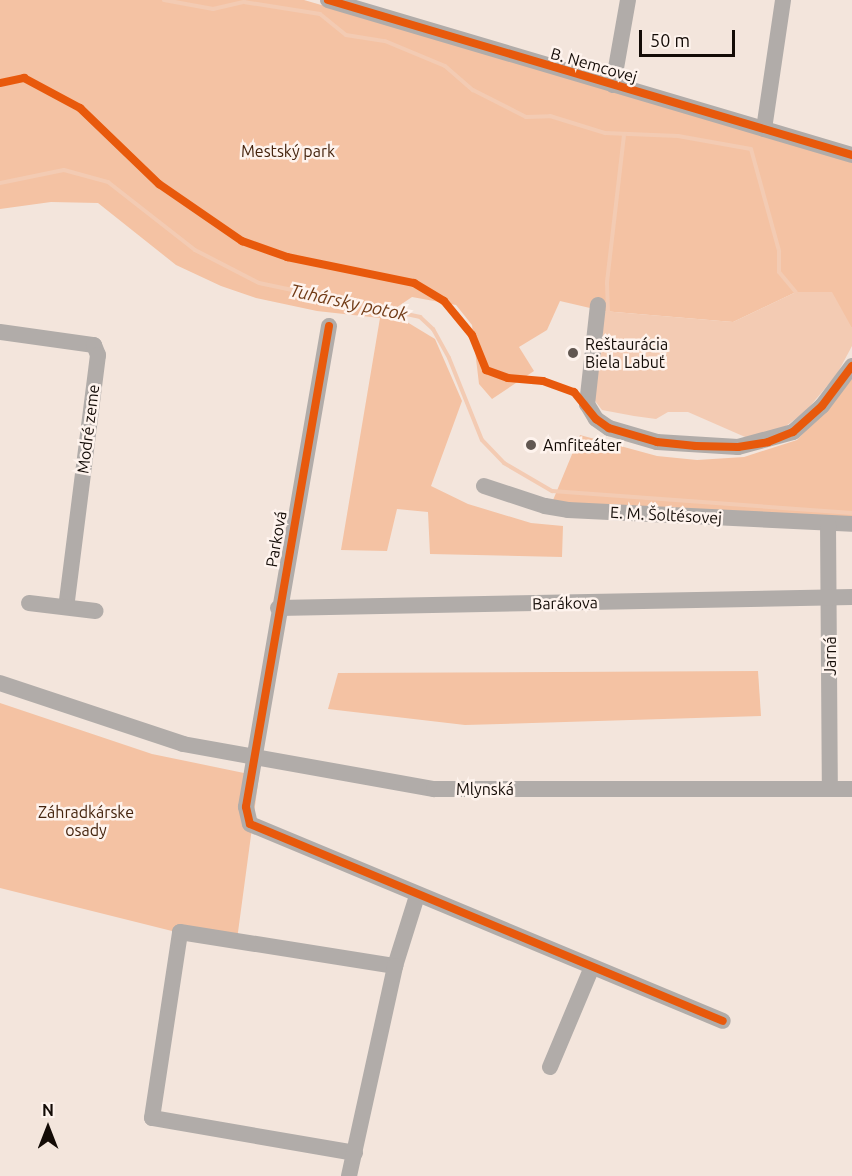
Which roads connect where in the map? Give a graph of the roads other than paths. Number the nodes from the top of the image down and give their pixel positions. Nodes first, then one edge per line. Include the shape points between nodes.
1 (328, 0) edge
2 (628, 0) edge
3 (783, 0) edge
4 (614, 85) junction
5 (764, 129) junction
6 (852, 155) edge
7 (598, 305) dead end
8 (329, 326) dead end
9 (0, 332) edge
10 (852, 366) edge
11 (484, 486) dead end
12 (828, 524) junction
13 (852, 524) edge
14 (852, 597) edge
15 (830, 599) junction
16 (29, 603) dead end
17 (66, 608) junction
18 (278, 608) junction
19 (96, 611) dead end
20 (0, 682) edge
21 (255, 758) junction
22 (831, 789) junction
23 (852, 789) edge
24 (417, 896) junction
25 (395, 966) junction
26 (592, 968) junction
27 (723, 1021) dead end
28 (550, 1067) dead end
29 (355, 1153) junction
30 (349, 1176) edge

1 - 4 street, B. Nemcovej
2 - 4 street
3 - 5 street
4 - 5 street, B. Nemcovej
5 - 6 street, B. Nemcovej
7 - 10 street via 587,404 596,419 609,428 657,442 738,447 793,432 822,406
8 - 18 street, Parková
9 - 17 street, Modré zeme via 94,345 98,355
11 - 12 street, E. M. Šoltésovej via 568,510
12 - 13 street, E. M. Šoltésovej
12 - 15 street, Jarná
14 - 15 street, Barákova
15 - 18 street, Barákova
15 - 22 street, Jarná
16 - 17 street
17 - 19 street
18 - 21 street, Parková
20 - 21 street, Mlynská via 125,727 183,744
21 - 22 street, Mlynská via 434,789
21 - 24 street, Parková via 246,807 250,825
22 - 23 street, Mlynská
24 - 25 street
24 - 26 street
25 - 29 street
25 - 29 street via 180,932 152,1118
26 - 27 street
26 - 28 street
29 - 30 street

